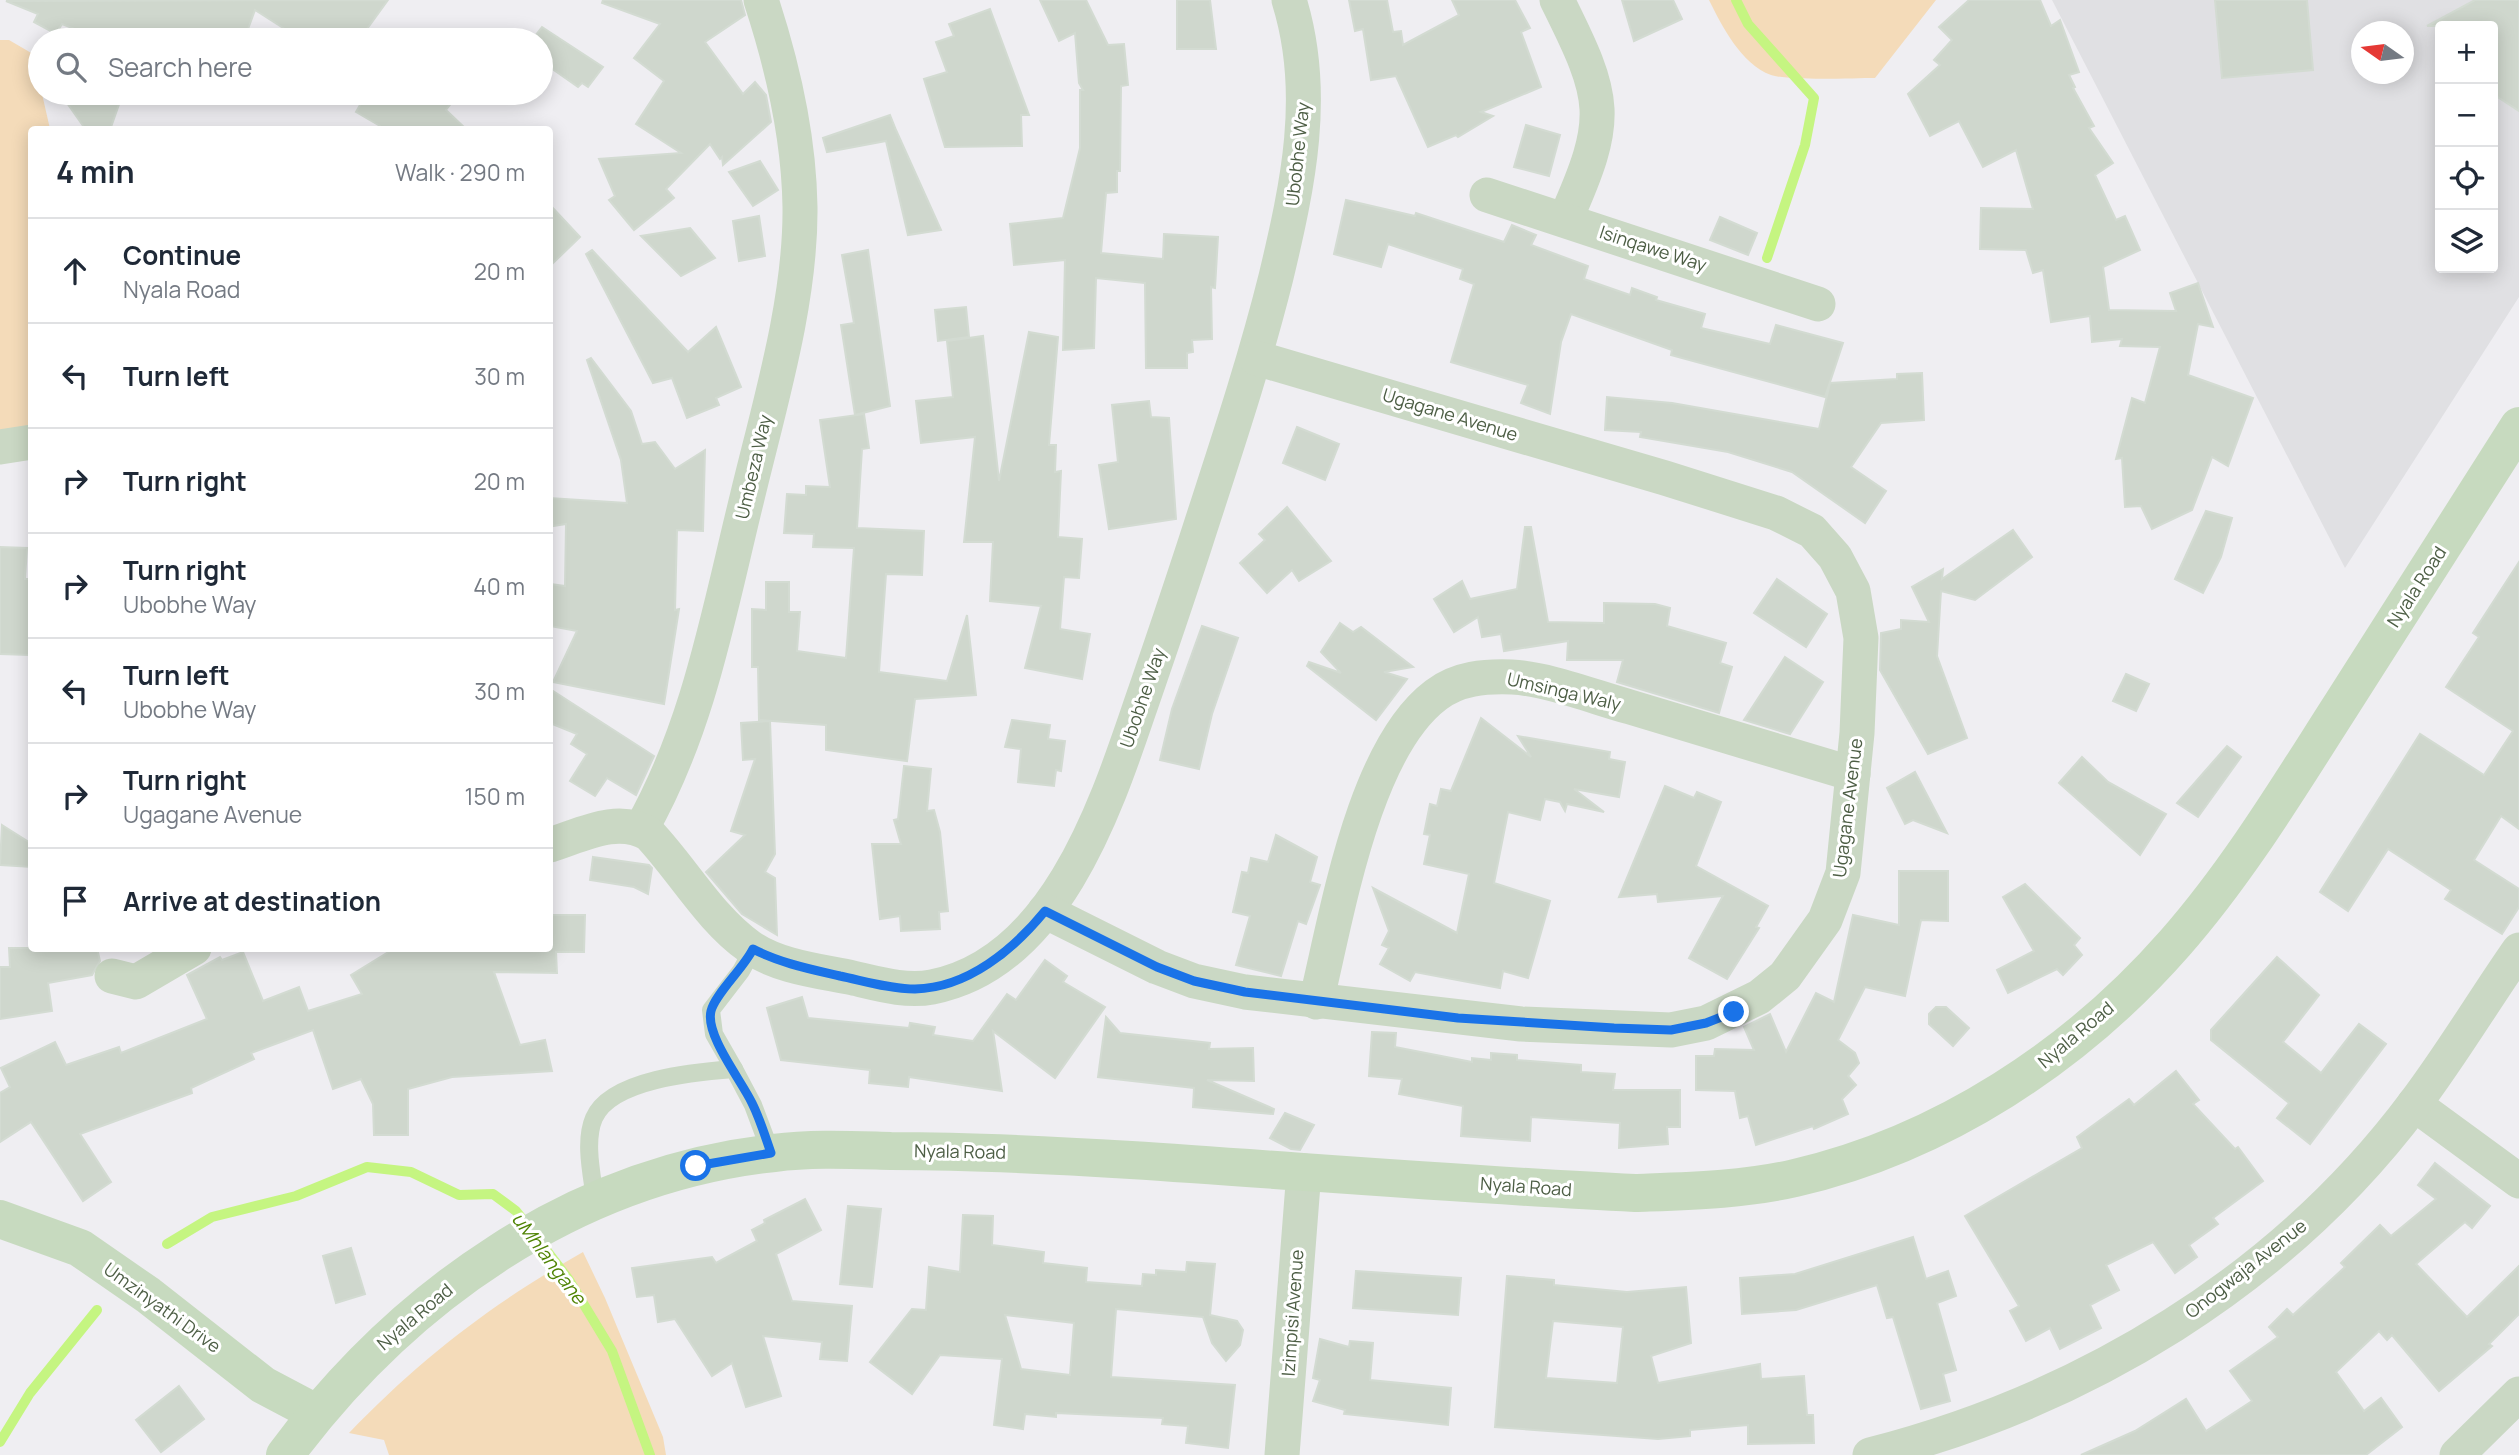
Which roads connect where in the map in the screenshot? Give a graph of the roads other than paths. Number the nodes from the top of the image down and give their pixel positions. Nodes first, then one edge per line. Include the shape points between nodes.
1 (761, 0) edge
2 (1289, 0) edge
3 (1557, 0) edge
4 (1487, 195) dead end
5 (1565, 220) junction
6 (1818, 304) dead end
7 (1256, 358) junction
8 (2519, 426) edge
9 (28, 443) edge
10 (0, 447) edge
11 (1853, 774) junction
12 (641, 829) junction
13 (553, 844) edge
14 (1045, 911) junction
15 (753, 949) junction
16 (2519, 950) edge
17 (187, 952) edge
18 (112, 976) dead end
19 (1316, 1002) junction
20 (734, 1069) junction
21 (2414, 1104) junction
22 (771, 1153) junction
23 (1304, 1171) junction
24 (2519, 1181) edge
25 (583, 1205) junction
26 (0, 1219) edge
27 (2519, 1394) edge
28 (316, 1413) junction
29 (285, 1455) edge
30 (1282, 1455) edge
31 (1870, 1455) edge
32 (2457, 1455) edge

1 - 12 street, Umbeza Way via 793,122 799,169 792,288 760,444 691,720 661,794
2 - 7 street, Ubobhe Way via 1304,77 1304,120 1298,185
3 - 5 street via 1592,77 1599,120 1596,142
4 - 5 street, Isinqawe Way
5 - 6 street, Isinqawe Way
7 - 11 street, Ugagane Avenue via 1665,478 1776,513 1812,531 1835,557 1853,591 1861,638
7 - 14 street, Ubobhe Way via 1112,789 1072,871
8 - 23 street, Nyala Road via 2225,881 2175,944 2122,997 2065,1048 2005,1091 1936,1127 1853,1161 1794,1178 1747,1185 1634,1193
9 - 10 street
11 - 19 street, Ugagane Avenue via 1843,873 1825,920 1785,976 1734,1012 1671,1030 1625,1029 1521,1024
11 - 19 street, Umsinga Waly via 1514,677 1461,681 1436,695 1413,718 1377,782 1357,836
12 - 13 street via 614,825
12 - 15 street, Ubobhe Way
14 - 15 street, Ubobhe Way via 991,963 934,986 889,986 786,963
14 - 19 street, Ugagane Avenue via 1194,981
15 - 20 lane via 711,1010 711,1026
16 - 21 street, Onogwaja Avenue
17 - 18 street via 136,982
20 - 22 lane
20 - 25 lane via 669,1077 635,1087 600,1108 590,1130
21 - 24 street
21 - 31 street, Onogwaja Avenue via 2311,1220 2166,1330 2064,1387 1984,1420
22 - 23 street, Nyala Road via 1018,1153
22 - 25 street, Nyala Road via 696,1166
23 - 30 street, Izimpisi Avenue
25 - 28 street, Nyala Road via 511,1243 413,1315
26 - 28 street, Umzinyathi Drive via 80,1248 263,1385
27 - 32 street
28 - 29 street, Nyala Road

